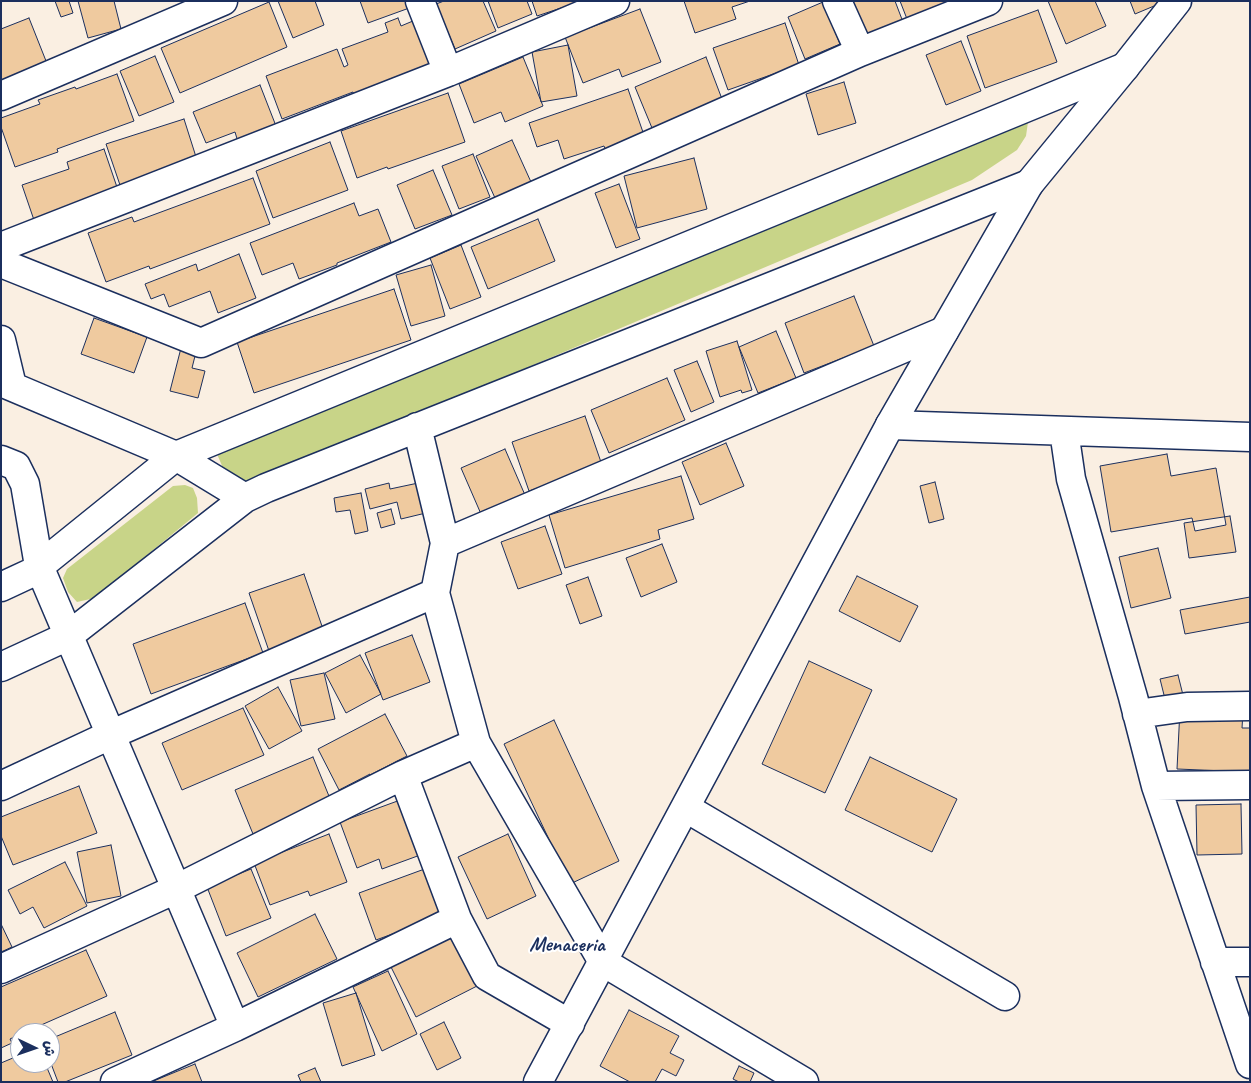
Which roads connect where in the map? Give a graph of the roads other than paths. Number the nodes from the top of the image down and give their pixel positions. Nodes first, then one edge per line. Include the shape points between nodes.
1 (223, 1) edge
2 (420, 1) edge
3 (615, 1) edge
4 (837, 1) edge
5 (988, 1) edge
6 (1177, 1) edge
7 (860, 52) junction
8 (1125, 67) junction
9 (448, 72) junction
10 (1, 96) edge
11 (1028, 184) junction
12 (1, 247) edge
13 (1, 263) edge
14 (944, 331) junction
15 (1, 340) edge
16 (7, 384) edge
17 (890, 426) junction
18 (417, 428) junction
19 (1064, 431) junction
20 (1250, 437) edge
21 (176, 456) junction
22 (1, 460) edge
23 (245, 498) junction
24 (445, 543) junction
25 (39, 566) junction
26 (1, 567) edge
27 (1, 587) edge
28 (435, 594) junction
29 (68, 636) junction
30 (1, 667) edge
31 (1250, 706) edge
32 (1137, 714) junction
33 (110, 735) junction
34 (476, 743) junction
35 (403, 775) junction
36 (1250, 785) edge
37 (1, 786) edge
38 (1156, 786) junction
39 (686, 808) junction
40 (176, 889) junction
41 (457, 919) junction
42 (603, 962) junction
43 (1215, 962) junction
44 (1250, 962) edge
45 (1, 969) edge
46 (1005, 996) dead end
47 (570, 1024) junction
48 (235, 1027) junction
49 (1250, 1064) edge
50 (115, 1082) edge
51 (538, 1082) edge
52 (804, 1082) edge

1 - 10 street
2 - 9 street
3 - 9 street
4 - 7 street
5 - 7 street
6 - 8 street
7 - 13 street via 201,343
8 - 11 street
8 - 21 street
9 - 12 street
11 - 14 street
11 - 18 street
14 - 17 street
14 - 24 street
15 - 16 street
16 - 21 street
17 - 19 street
17 - 39 street
18 - 23 street
18 - 24 street
19 - 20 street
19 - 32 street via 1071,479
21 - 23 street
21 - 25 street
22 - 25 street via 16,466 25,484
23 - 29 street
24 - 28 street
25 - 26 street
25 - 27 street
25 - 29 street
28 - 33 street
28 - 34 street
29 - 30 street
29 - 33 street
31 - 32 street via 1187,707
32 - 38 street
33 - 37 street
33 - 40 street
34 - 35 street
34 - 42 street
35 - 40 street
35 - 41 street
36 - 38 street
38 - 43 street
39 - 42 street
39 - 46 street
40 - 45 street
40 - 48 street
41 - 47 street via 487,976
41 - 48 street
42 - 47 street
42 - 52 street
43 - 44 street
43 - 49 street
47 - 51 street
48 - 50 street

